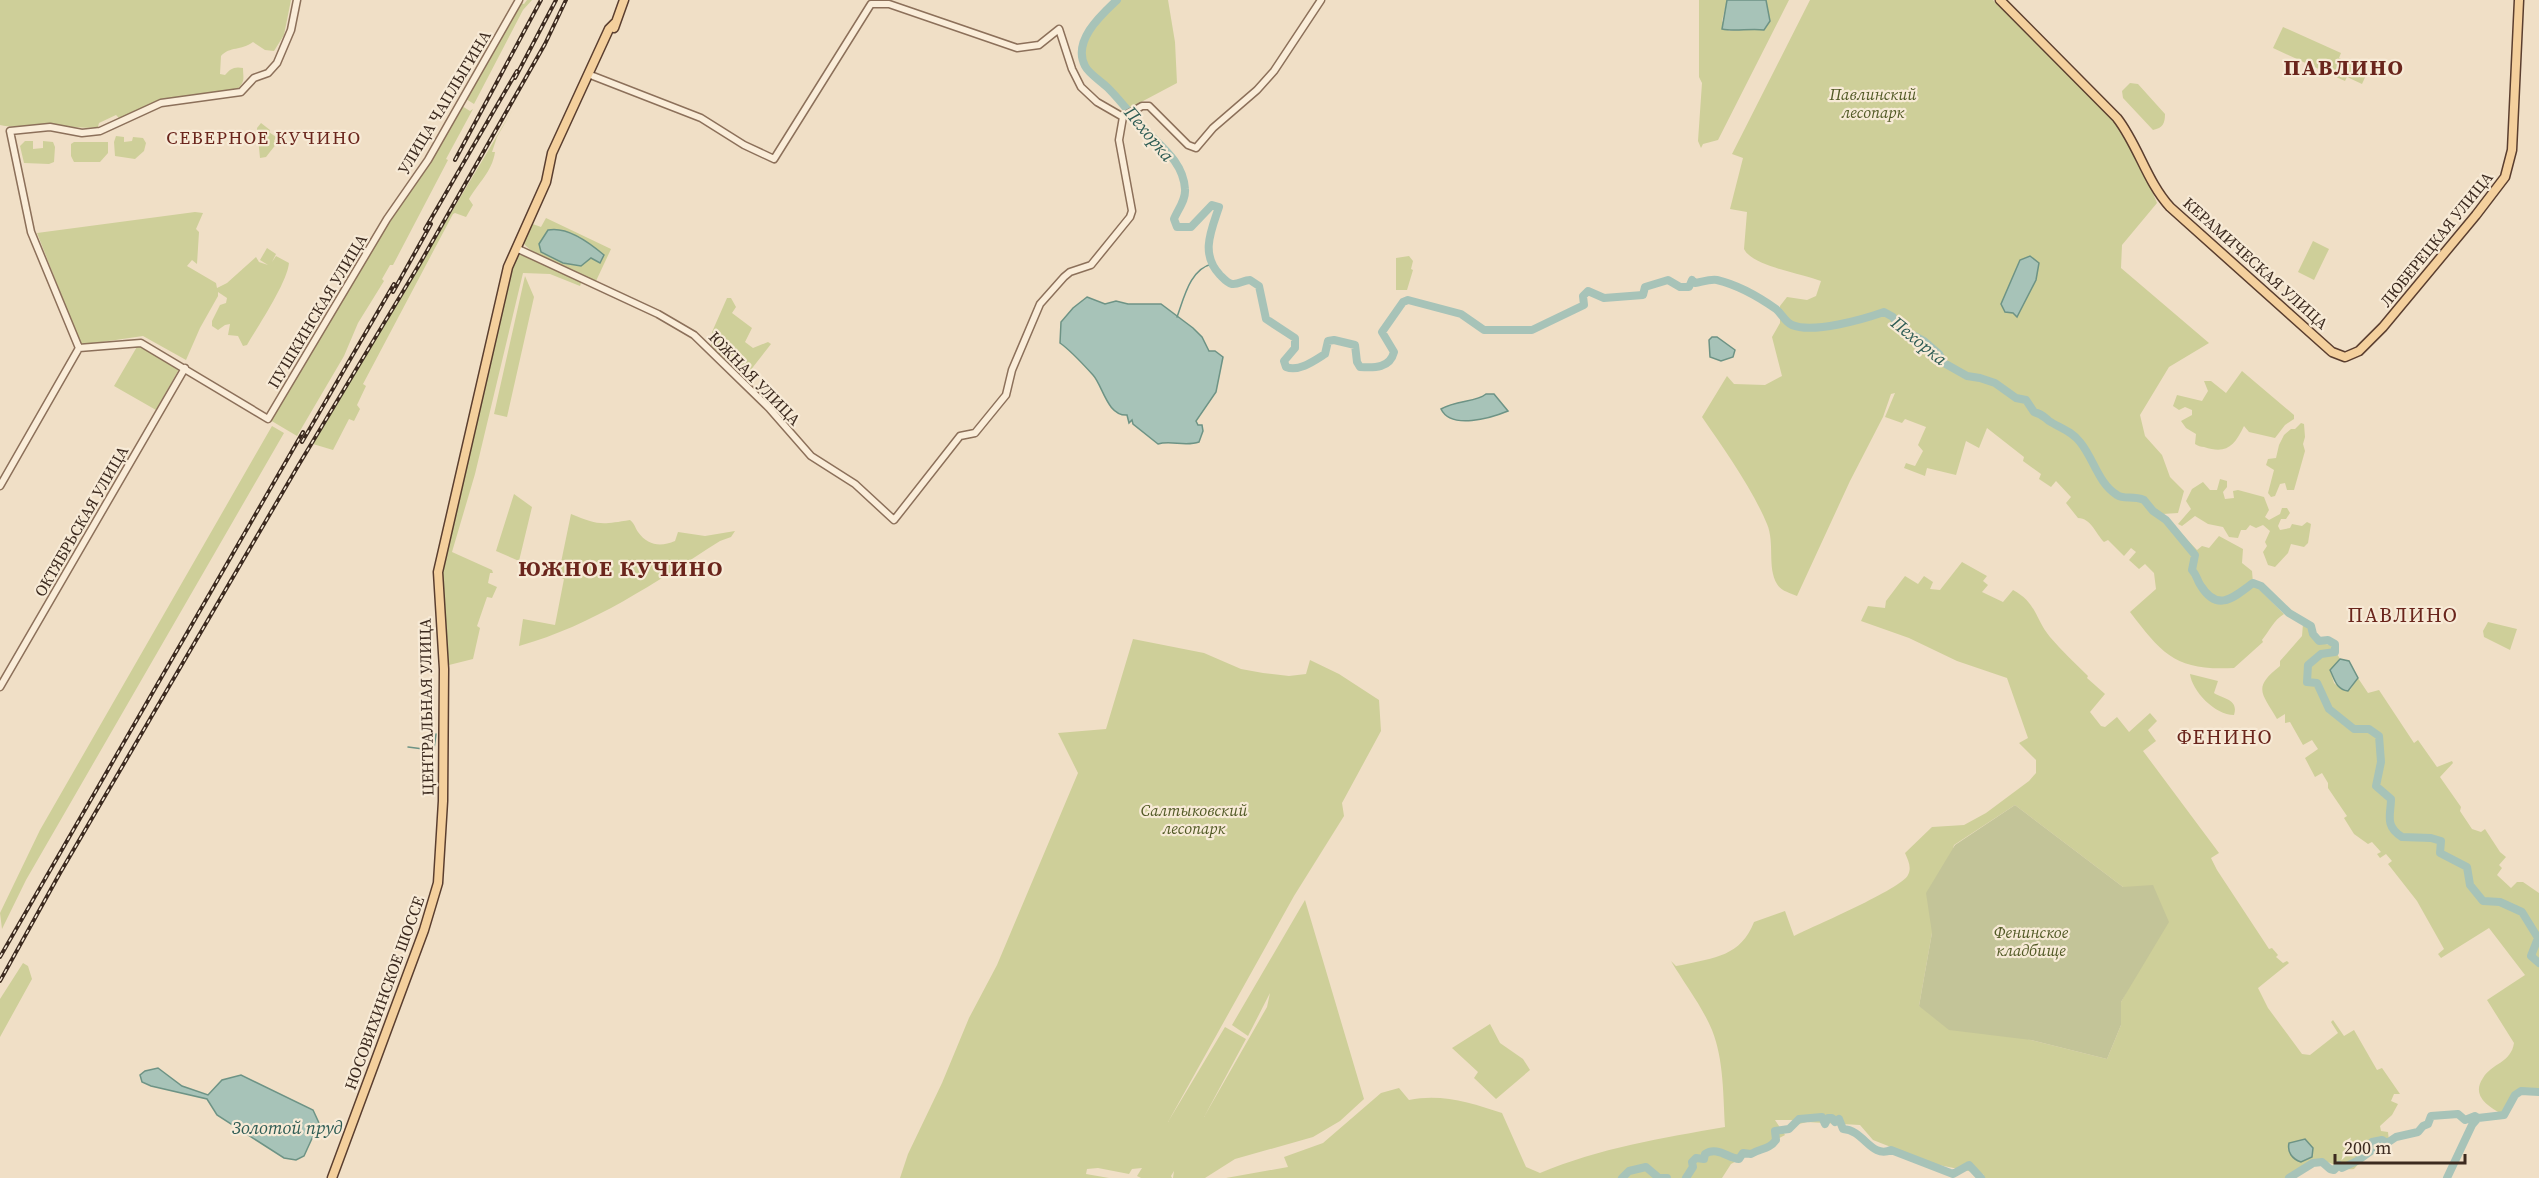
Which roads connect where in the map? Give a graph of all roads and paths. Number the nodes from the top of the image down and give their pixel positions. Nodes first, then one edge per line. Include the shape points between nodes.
1 (297, 0) edge
2 (519, 0) edge
3 (614, 0) edge
4 (624, 0) edge
5 (1321, 0) edge
6 (2000, 0) edge
7 (2519, 0) edge
8 (619, 13) junction
9 (615, 23) junction
10 (593, 76) junction
11 (1125, 116) junction
12 (552, 160) junction
13 (389, 216) joint
14 (516, 248) junction
15 (79, 348) junction
16 (2335, 354) joint
17 (184, 368) junction
18 (0, 486) edge
19 (0, 687) edge
20 (441, 814) joint
21 (332, 1178) edge

1 - 15 street via 282,54 271,71 254,78 241,92 161,103 94,132 50,127 9,131 31,232
2 - 13 street, УЛИЦА ЧАПЛЫГИНА via 428,160
3 - 8 main road
4 - 8 main road, ЦЕНТРАЛЬНАЯ УЛИЦА
5 - 11 street via 1268,77 1196,148 1188,145 1149,106
6 - 16 main road, КЕРАМИЧЕСКАЯ УЛИЦА via 2117,118 2170,207
7 - 16 main road, ЛЮБЕРЕЦКАЯ УЛИЦА via 2512,150 2505,177 2374,337 2349,357
8 - 9 main road, ЦЕНТРАЛЬНАЯ УЛИЦА
9 - 10 main road, ЦЕНТРАЛЬНАЯ УЛИЦА
9 - 12 main road, ЦЕНТРАЛЬНАЯ УЛИЦА
10 - 11 street via 701,118 774,159 871,4 890,4 1017,48 1039,45 1059,29 1081,87 1097,102
10 - 12 main road, ЦЕНТРАЛЬНАЯ УЛИЦА
11 - 14 street, ЮЖНАЯ УЛИЦА via 1119,140 1130,217 1090,265 1070,272 1040,304 1012,370 1006,395 975,433 960,436 894,520 855,484 811,456 694,335 646,308
12 - 14 main road, ЦЕНТРАЛЬНАЯ УЛИЦА via 528,210
13 - 17 street, ПУШКИНСКАЯ УЛИЦА via 268,419
14 - 20 main road, ЦЕНТРАЛЬНАЯ УЛИЦА via 478,386 438,572 444,669
15 - 17 street via 137,342
15 - 18 street
17 - 19 street, ОКТЯБРЬСКАЯ УЛИЦА
20 - 21 main road, НОСОВИХИНСКОЕ ШОССЕ via 440,872 434,902

